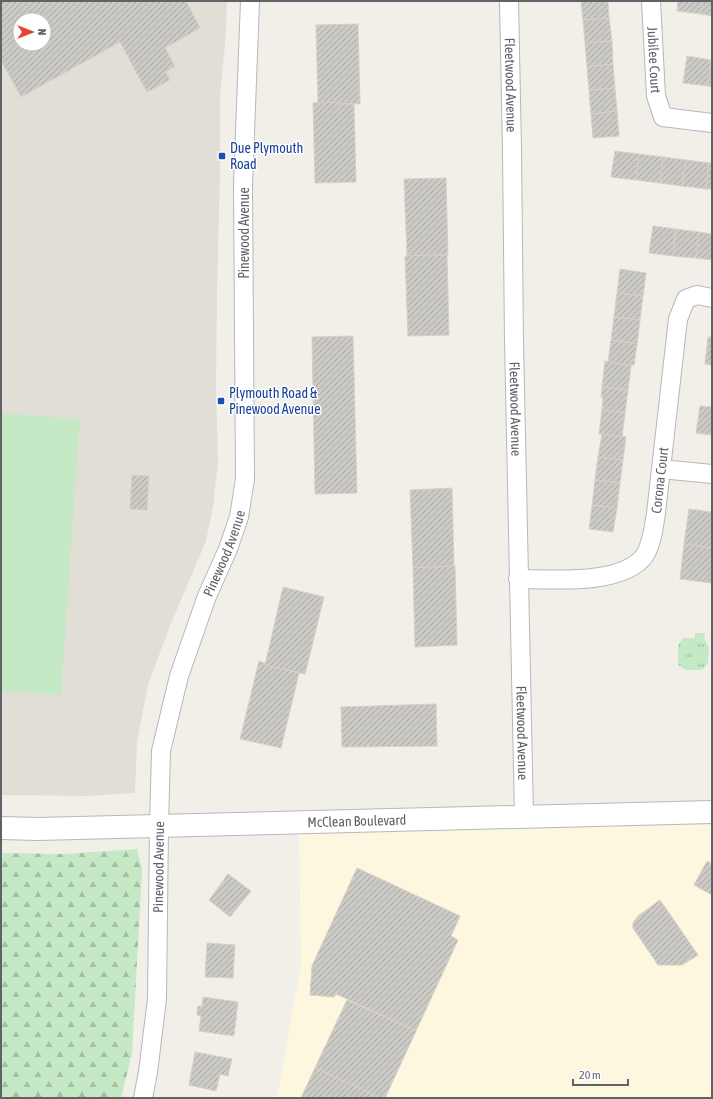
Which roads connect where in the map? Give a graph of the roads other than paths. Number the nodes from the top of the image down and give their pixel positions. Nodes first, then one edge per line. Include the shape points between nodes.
1 (250, 1) edge
2 (509, 1) edge
3 (651, 1) edge
4 (712, 124) edge
5 (712, 298) edge
6 (661, 469) junction
7 (712, 474) edge
8 (518, 579) junction
9 (712, 812) edge
10 (524, 816) junction
11 (159, 825) junction
12 (1, 828) edge
13 (143, 1098) edge

1 - 11 street, Pinewood Avenue via 244,185 245,478 236,527 207,596 173,698 161,751
2 - 8 street, Fleetwood Avenue
3 - 4 street, Jubilee Court via 656,96 663,117
5 - 6 street, Corona Court via 697,296 686,299 678,319
6 - 7 street
6 - 8 street, Corona Court via 653,531 645,554 636,565 608,576 587,579
8 - 10 street, Fleetwood Avenue
9 - 10 street, McClean Boulevard
10 - 11 street, McClean Boulevard
11 - 12 street, McClean Boulevard
11 - 13 street, Pinewood Avenue via 157,998

